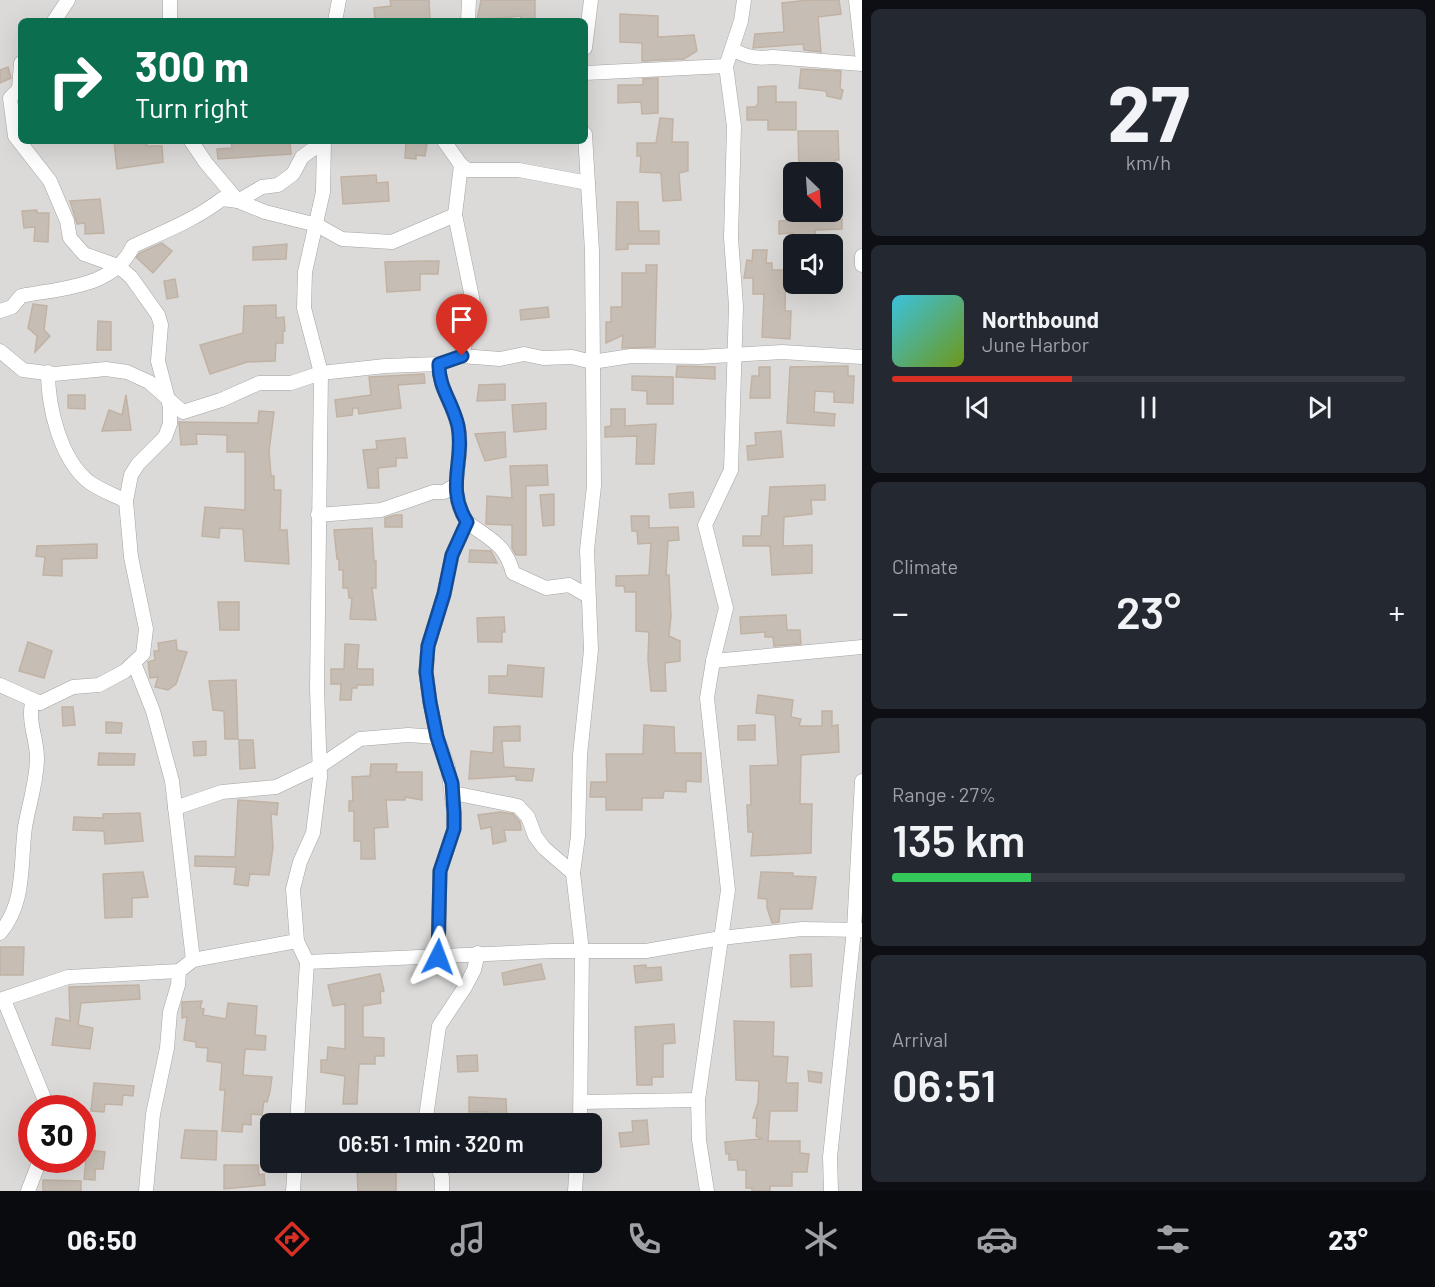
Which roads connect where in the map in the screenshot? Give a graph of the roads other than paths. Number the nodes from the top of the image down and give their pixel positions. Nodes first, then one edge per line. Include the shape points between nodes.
1 (68, 0) edge
2 (170, 0) edge
3 (339, 0) edge
4 (469, 0) edge
5 (591, 0) edge
6 (744, 0) edge
7 (856, 0) edge
8 (58, 18) edge
9 (170, 18) edge
10 (336, 18) edge
11 (468, 18) edge
12 (588, 24) edge
13 (732, 49) junction
14 (862, 54) edge
15 (862, 64) edge
16 (726, 66) junction
17 (588, 73) edge
18 (18, 90) edge
19 (5, 100) edge
20 (18, 140) edge
21 (21, 144) edge
22 (193, 144) edge
23 (320, 144) edge
24 (324, 144) edge
25 (446, 144) edge
26 (586, 144) edge
27 (461, 165) junction
28 (588, 183) junction
29 (238, 201) junction
30 (454, 215) junction
31 (317, 225) junction
32 (862, 256) edge
33 (862, 265) edge
34 (118, 266) junction
35 (0, 311) edge
36 (0, 351) edge
37 (734, 354) junction
38 (462, 356) junction
39 (862, 357) edge
40 (592, 362) junction
41 (439, 364) junction
42 (48, 372) junction
43 (321, 373) junction
44 (169, 398) junction
45 (454, 486) junction
46 (126, 501) junction
47 (318, 515) junction
48 (467, 522) junction
49 (588, 596) junction
50 (862, 647) edge
51 (713, 661) junction
52 (134, 663) junction
53 (0, 685) edge
54 (40, 703) junction
55 (437, 737) junction
56 (320, 766) junction
57 (862, 781) edge
58 (453, 793) junction
59 (176, 808) junction
60 (573, 873) junction
61 (858, 930) edge
62 (0, 933) edge
63 (722, 938) junction
64 (297, 941) junction
65 (582, 951) junction
66 (478, 953) junction
67 (438, 957) junction
68 (193, 960) junction
69 (307, 962) junction
70 (179, 971) junction
71 (2, 1000) edge
72 (42, 1095) edge
73 (698, 1100) junction
74 (581, 1102) junction
75 (298, 1113) edge
76 (427, 1113) edge
77 (580, 1113) edge
78 (35, 1173) edge
79 (294, 1173) edge
80 (440, 1173) edge
81 (576, 1173) edge
82 (28, 1191) edge
83 (146, 1191) edge
84 (293, 1191) edge
85 (442, 1191) edge
86 (575, 1191) edge
87 (706, 1191) edge
88 (831, 1191) edge

1 - 8 street
2 - 9 street
3 - 10 street
4 - 11 street
5 - 12 street
6 - 13 street
7 - 14 street
13 - 15 street via 758,59
13 - 16 street
16 - 17 street
16 - 37 street via 734,126
18 - 19 street
19 - 20 street
21 - 34 street via 50,181 70,238 84,255
22 - 29 street
23 - 29 street via 306,153 293,174 278,185 262,187
24 - 31 street via 323,192
25 - 27 street
26 - 28 street
27 - 28 street via 468,170 519,170
27 - 30 street
28 - 40 street
29 - 31 street
29 - 34 street via 222,199 197,217 133,246
30 - 31 street via 392,242 342,239
30 - 38 street via 474,307
31 - 43 street via 305,272 304,308
32 - 33 street
34 - 35 street via 76,289 21,296 12,307
34 - 44 street via 141,288 158,315 158,361
36 - 42 street via 23,370
37 - 39 street
37 - 40 street via 631,356
37 - 51 street via 731,470 705,525 726,608
38 - 40 street via 500,359 524,354
38 - 41 street
40 - 49 street via 594,486 587,550
41 - 43 street
41 - 45 street via 438,379 452,406 459,432
42 - 44 street via 127,372 149,382
42 - 46 street via 48,396 72,463 88,481
43 - 44 street via 291,382 259,383 183,412
43 - 47 street
44 - 46 street via 170,424 165,437 131,475
45 - 47 street via 381,510
45 - 48 street
46 - 52 street via 131,557 146,629 143,654
47 - 56 street
48 - 49 street via 496,541 509,556 513,573 546,588 569,585
48 - 55 street via 452,555 428,646 426,672
49 - 60 street via 591,650
50 - 51 street
51 - 63 street via 708,720 728,890
52 - 54 street via 99,684 73,687
52 - 59 street via 161,738
53 - 54 street
54 - 62 street via 32,703 30,717 37,754 36,776 25,831 22,874 16,906
55 - 56 street via 360,739
55 - 58 street
56 - 59 street via 276,788 222,792
56 - 64 street via 313,833 293,889
57 - 61 street
58 - 60 street via 518,806 544,848
58 - 67 street via 454,829 438,889
59 - 68 street
60 - 65 street
61 - 63 street via 802,929
61 - 88 street via 830,1157
63 - 65 street via 646,951
63 - 73 street
64 - 68 street
64 - 69 street
65 - 66 street
65 - 74 street
66 - 67 street
66 - 76 street via 465,987 439,1026
67 - 69 street
68 - 70 street
69 - 75 street
70 - 71 street via 68,977
70 - 83 street via 153,1114
71 - 72 street
73 - 74 street
73 - 87 street
74 - 77 street
78 - 82 street
79 - 84 street
80 - 85 street
81 - 86 street

